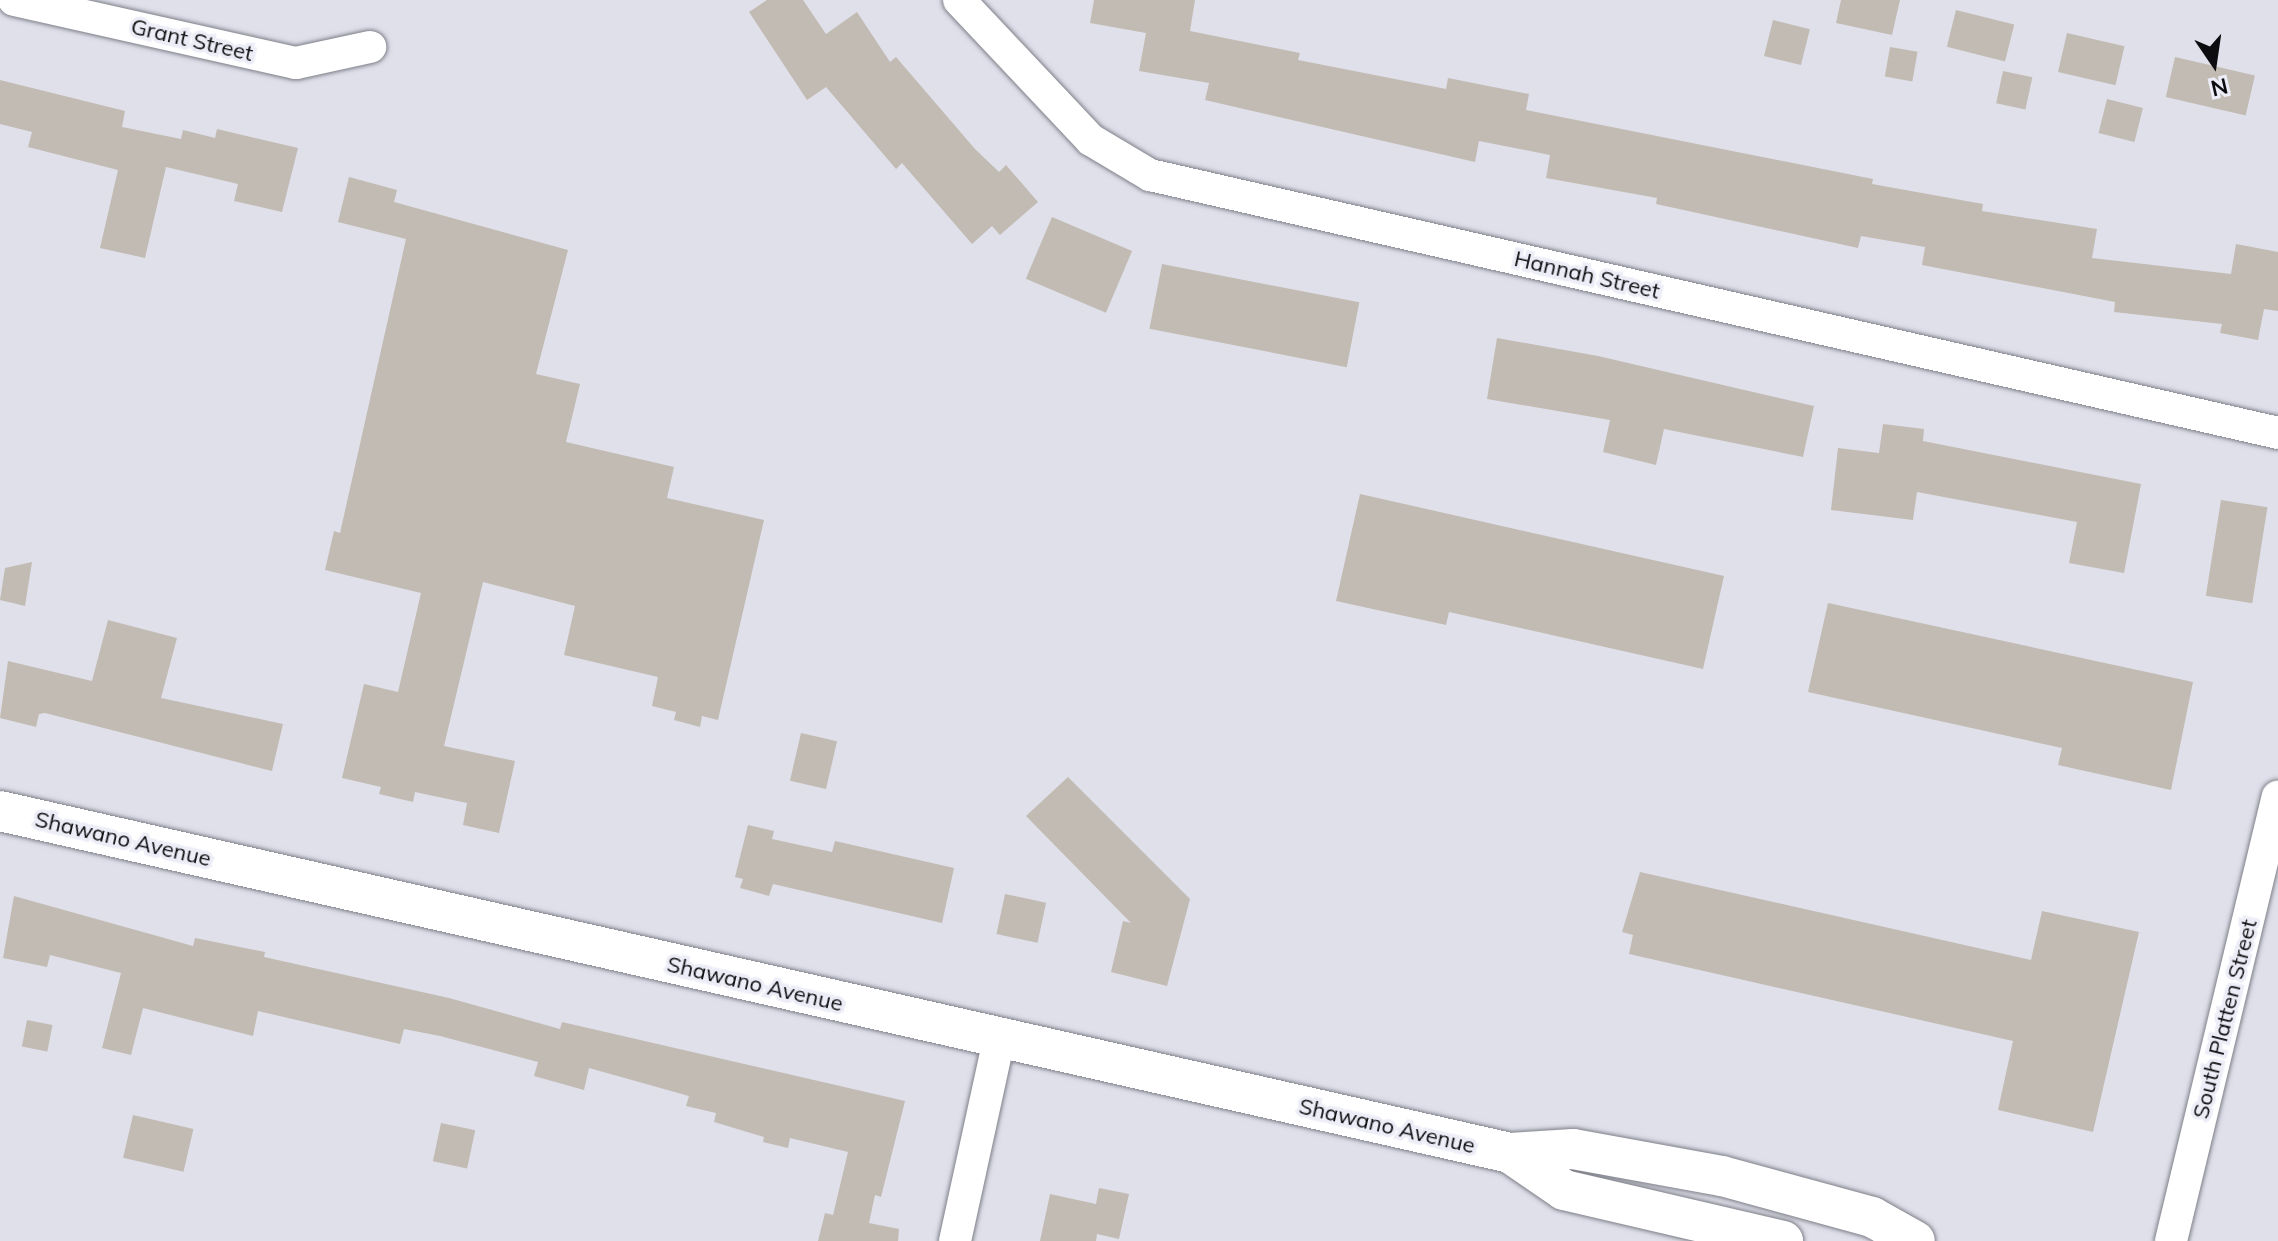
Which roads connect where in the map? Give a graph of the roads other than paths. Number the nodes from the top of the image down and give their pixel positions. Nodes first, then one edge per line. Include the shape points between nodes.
1 (14, 0) edge
2 (959, 0) edge
3 (370, 47) dead end
4 (2278, 433) edge
5 (2278, 797) edge
6 (0, 811) edge
7 (2272, 850) edge
8 (999, 1039) junction
9 (1510, 1153) junction
10 (955, 1241) edge
11 (1783, 1241) edge
12 (1915, 1241) edge
13 (2171, 1241) edge

1 - 3 street, Grant Street via 296,63
2 - 4 street, Hannah Street via 1091,140 1150,175
5 - 7 street, South Platten Street
6 - 8 main road, Shawano Avenue
7 - 13 street, South Platten Street
8 - 9 main road, Shawano Avenue
8 - 10 street
9 - 11 main road, Shawano Avenue via 1564,1190
9 - 12 main road, Shawano Avenue via 1573,1149 1722,1176 1872,1217

